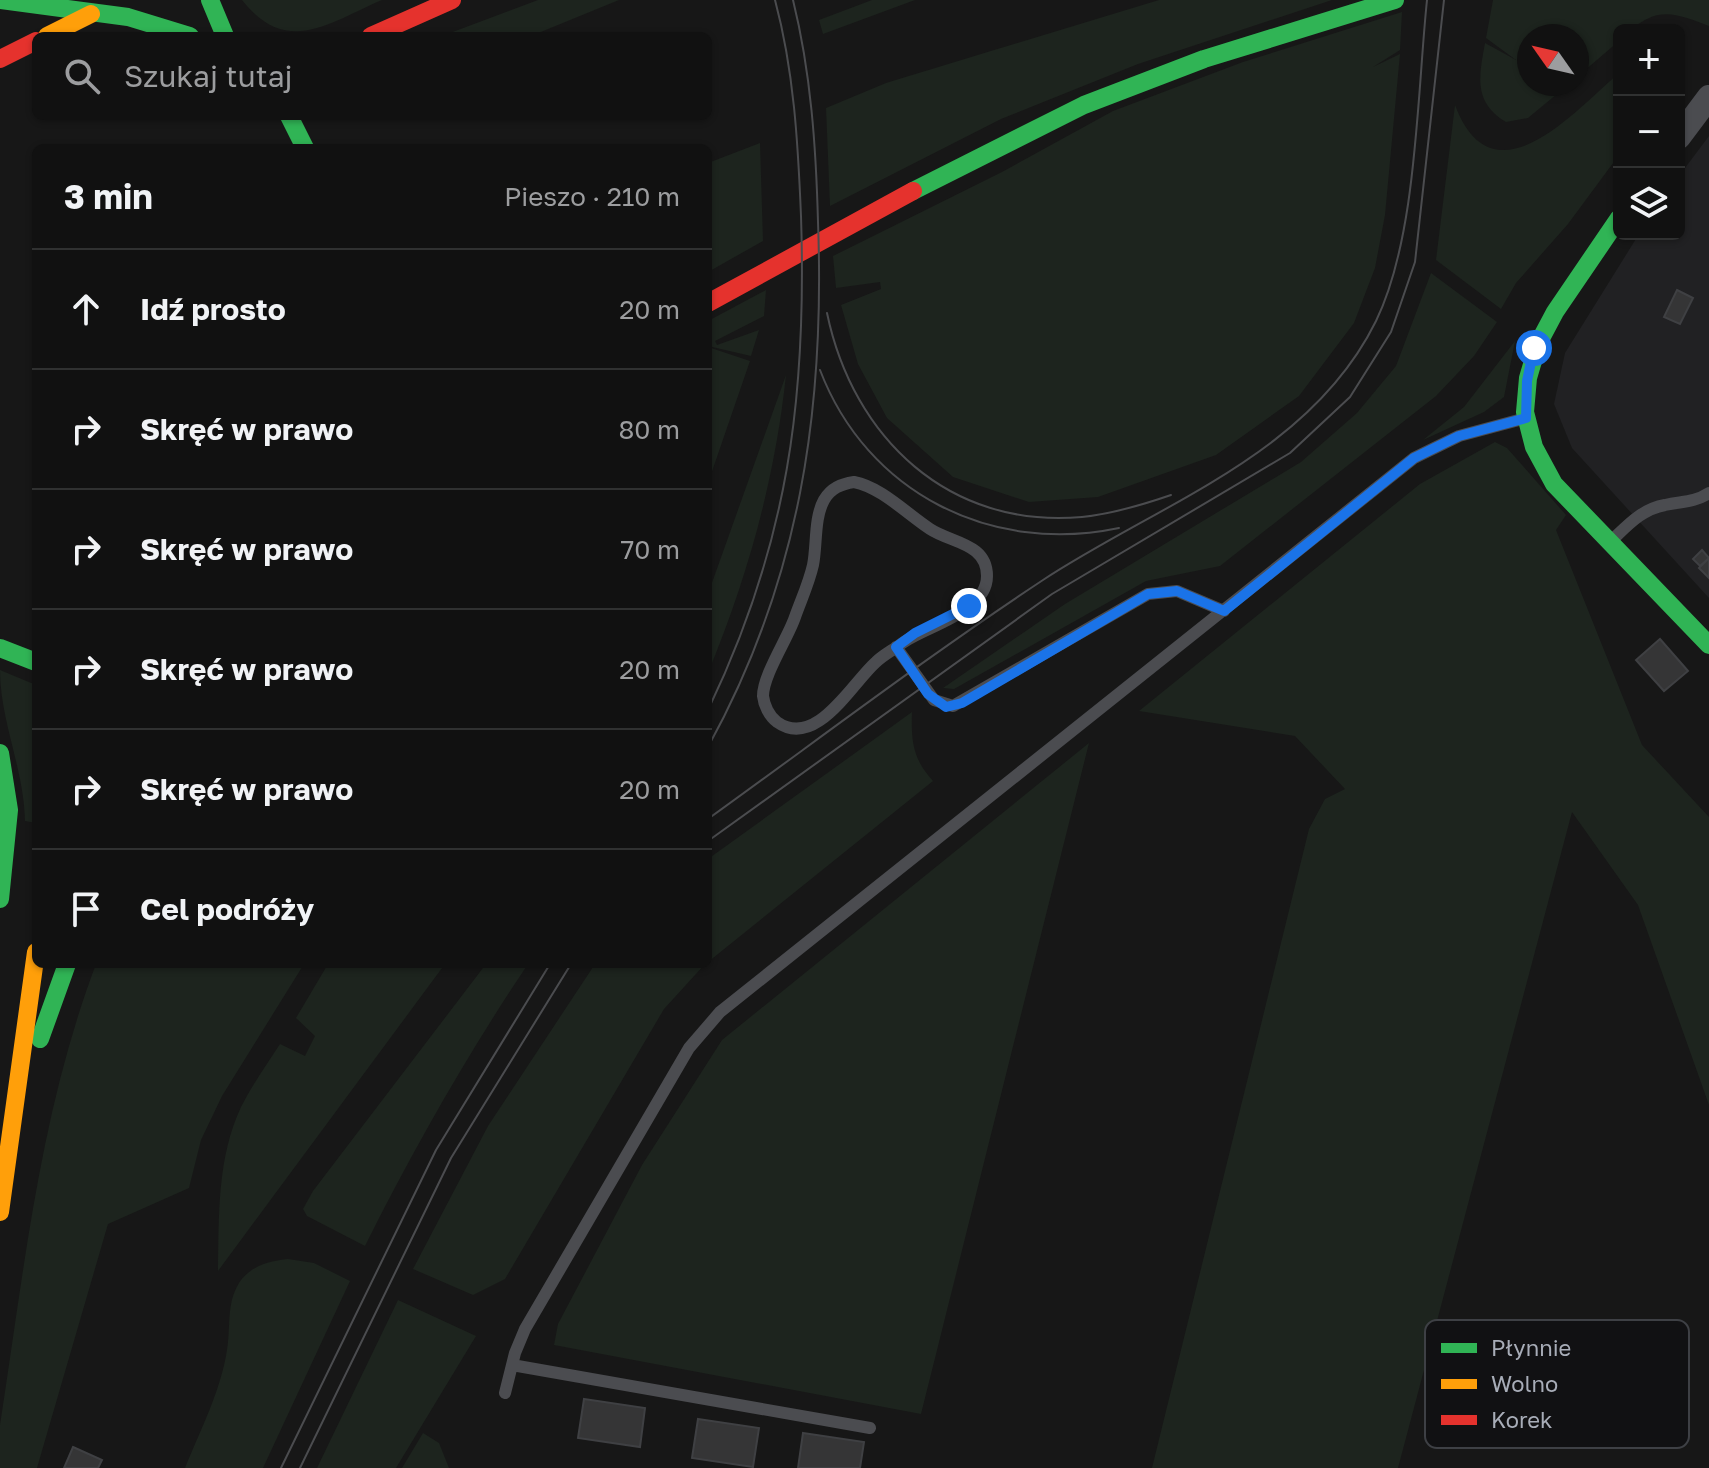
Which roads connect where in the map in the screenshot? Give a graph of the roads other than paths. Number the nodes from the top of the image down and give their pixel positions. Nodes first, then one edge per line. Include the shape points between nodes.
1 (0, 0) edge
2 (114, 0) edge
3 (210, 0) edge
4 (452, 0) edge
5 (1395, 0) edge
6 (96, 14) junction
7 (56, 32) edge
8 (181, 32) edge
9 (223, 32) edge
10 (380, 32) edge
11 (32, 43) edge
12 (0, 59) edge
13 (1709, 97) edge
14 (291, 120) edge
15 (1685, 129) edge
16 (303, 144) edge
17 (1613, 227) edge
18 (750, 277) junction
19 (712, 291) edge
20 (712, 301) edge
21 (1526, 418) junction
22 (1709, 493) edge
23 (1610, 542) junction
24 (1224, 611) junction
25 (1709, 645) edge
26 (896, 647) junction
27 (0, 648) edge
28 (32, 660) edge
29 (0, 753) edge
30 (0, 899) edge
31 (34, 968) edge
32 (66, 968) edge
33 (14, 1119) junction
34 (0, 1212) edge
35 (512, 1365) junction
36 (505, 1393) dead end
37 (870, 1428) dead end

1 - 6 main road
2 - 6 main road
3 - 9 main road
4 - 10 main road
5 - 18 main road via 1204,59 1084,105
6 - 7 main road
6 - 8 main road
11 - 12 main road
13 - 15 street
14 - 16 main road
17 - 21 main road via 1534,348
18 - 19 main road
18 - 20 main road
21 - 23 main road via 1532,447 1554,484
21 - 24 lane via 1459,436 1414,458
22 - 23 lane via 1692,503 1642,513
23 - 25 main road
24 - 26 lane via 1177,591 1148,594 953,706 934,700
24 - 35 lane via 712,1021 689,1048 525,1329
26 - 26 lane via 813,725 780,724 766,706 765,684 789,635 812,567 821,506 843,484 874,489 938,535 974,549 986,566 979,598
27 - 28 main road
29 - 30 main road via 9,810
31 - 33 main road
32 - 33 main road
33 - 34 main road
35 - 36 lane
35 - 37 lane

